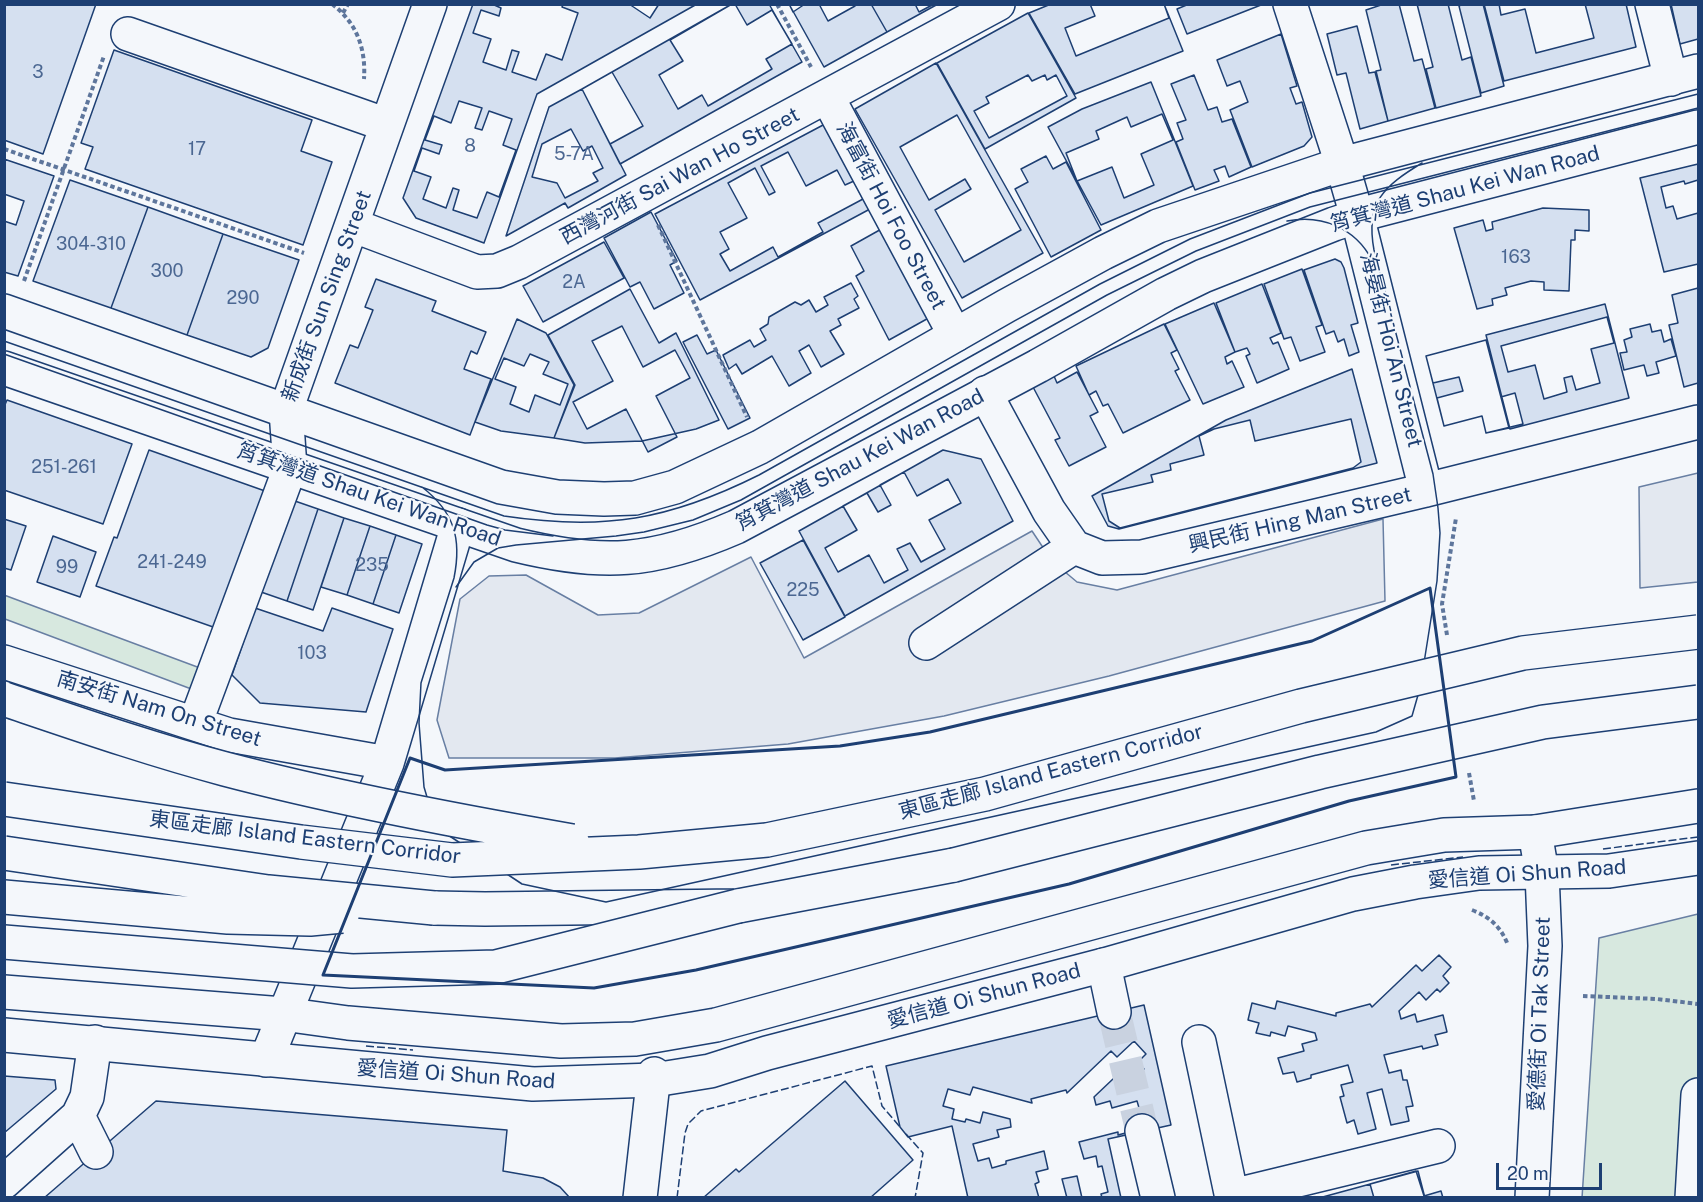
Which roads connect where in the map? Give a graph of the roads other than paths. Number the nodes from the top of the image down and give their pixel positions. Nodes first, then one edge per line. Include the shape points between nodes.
1 (430, 4) edge
2 (998, 4) edge
3 (1290, 4) edge
4 (1652, 4) edge
5 (117, 41) road end
6 (1684, 75) edge
7 (820, 83) junction
8 (387, 126) junction
9 (1698, 127) edge
10 (1342, 165) junction
11 (1357, 216) junction
12 (352, 225) junction
13 (13, 302) edge
14 (955, 335) junction
15 (4, 368) edge
16 (985, 393) junction
17 (286, 410) junction
18 (1698, 422) edge
19 (290, 468) junction
20 (1426, 490) junction
21 (458, 525) junction
22 (1074, 547) junction
23 (1698, 632) edge
24 (926, 643) dead end
25 (4, 662) edge
26 (4, 699) edge
27 (1698, 702) edge
28 (195, 724) junction
29 (387, 763) junction
30 (4, 799) edge
31 (1698, 806) edge
32 (1535, 832) junction
33 (639, 852) junction
34 (4, 854) edge
35 (1698, 858) edge
36 (1542, 873) junction
37 (4, 897) edge
38 (738, 906) junction
39 (434, 908) junction
40 (4, 942) edge
41 (1104, 965) junction
42 (4, 992) edge
43 (1114, 1011) tunnel mouth
44 (283, 1014) junction
45 (4, 1035) edge
46 (95, 1042) junction
47 (1199, 1042) dead end
48 (266, 1060) junction
49 (654, 1077) junction
50 (1698, 1095) edge
51 (78, 1116) junction
52 (1142, 1131) tunnel mouth
53 (1438, 1146) dead end
54 (96, 1152) dead end
55 (4, 1182) edge
56 (640, 1197) edge
57 (1158, 1197) edge
58 (1232, 1197) edge
59 (1532, 1197) edge
60 (1692, 1197) edge

1 - 8 main road, 新成街 Sun Sing Street
2 - 7 main road, 西灣河街 Sai Wan Ho Street
3 - 10 main road, 海晏街 Hoi An Street
4 - 6 main road
5 - 8 main road
6 - 10 main road
7 - 12 main road, 西灣河街 Sai Wan Ho Street via 519,262 497,271 477,272
7 - 14 main road, 海富街 Hoi Foo Street
8 - 12 main road, 新成街 Sun Sing Street
9 - 11 main road, 筲箕灣道 Shau Kei Wan Road
10 - 11 main road, 海晏街 Hoi An Street
10 - 14 main road via 1158,226
11 - 16 main road, 筲箕灣道 Shau Kei Wan Road via 1203,276
11 - 20 main road, 海晏街 Hoi An Street
12 - 17 main road, 新成街 Sun Sing Street
13 - 17 main road
14 - 17 main road via 734,461 675,488 635,498 557,497 501,488
15 - 19 main road, 筲箕灣道 Shau Kei Wan Road
16 - 21 main road, 筲箕灣道 Shau Kei Wan Road via 736,527 659,554 588,559 516,545
16 - 22 main road via 1049,511
17 - 19 main road, 新成街 Sun Sing Street
18 - 20 main road, 興民街 Hing Man Street
19 - 21 main road, 筲箕灣道 Shau Kei Wan Road
19 - 28 main road, 新成街 Sun Sing Street
20 - 22 main road, 興民街 Hing Man Street via 1142,557 1101,558
21 - 29 main road
22 - 24 main road
23 - 33 main road, 東區走廊 Island Eastern Corridor, bridge via 1522,653 1301,706 985,794 767,840
25 - 28 main road, 南安街 Nam On Street
26 - 33 main road, bridge via 227,770 449,820
27 - 38 main road, bridge via 1543,723 1320,772 954,865
28 - 29 main road, 南安街 Nam On Street via 230,735
29 - 44 main road
30 - 33 main road, 東區走廊 Island Eastern Corridor, bridge via 452,860
31 - 32 main road, 愛信道 Oi Shun Road
32 - 36 main road, 愛德街 Oi Tak Street
32 - 44 main road, 愛信道 Oi Shun Road via 1444,835 1366,848 673,1034 561,1041
34 - 39 main road, bridge via 268,892
35 - 36 main road, 愛信道 Oi Shun Road via 1609,871
36 - 41 main road, 愛信道 Oi Shun Road via 1479,873 1353,894
36 - 59 main road, 愛德街 Oi Tak Street via 1545,946
37 - 39 main road, bridge via 228,917 310,919
38 - 39 main road, bridge
38 - 40 main road, bridge via 496,967 352,970
41 - 43 main road
41 - 49 main road, 愛信道 Oi Shun Road via 710,1071
42 - 44 main road, 愛信道 Oi Shun Road
44 - 48 main road
45 - 46 main road, 愛信道 Oi Shun Road
46 - 48 main road, 愛信道 Oi Shun Road
46 - 51 main road via 87,1097
47 - 58 main road
48 - 49 main road, 愛信道 Oi Shun Road via 533,1084
49 - 56 main road
50 - 60 main road
51 - 54 main road
51 - 55 main road
52 - 57 main road
53 - 58 main road

